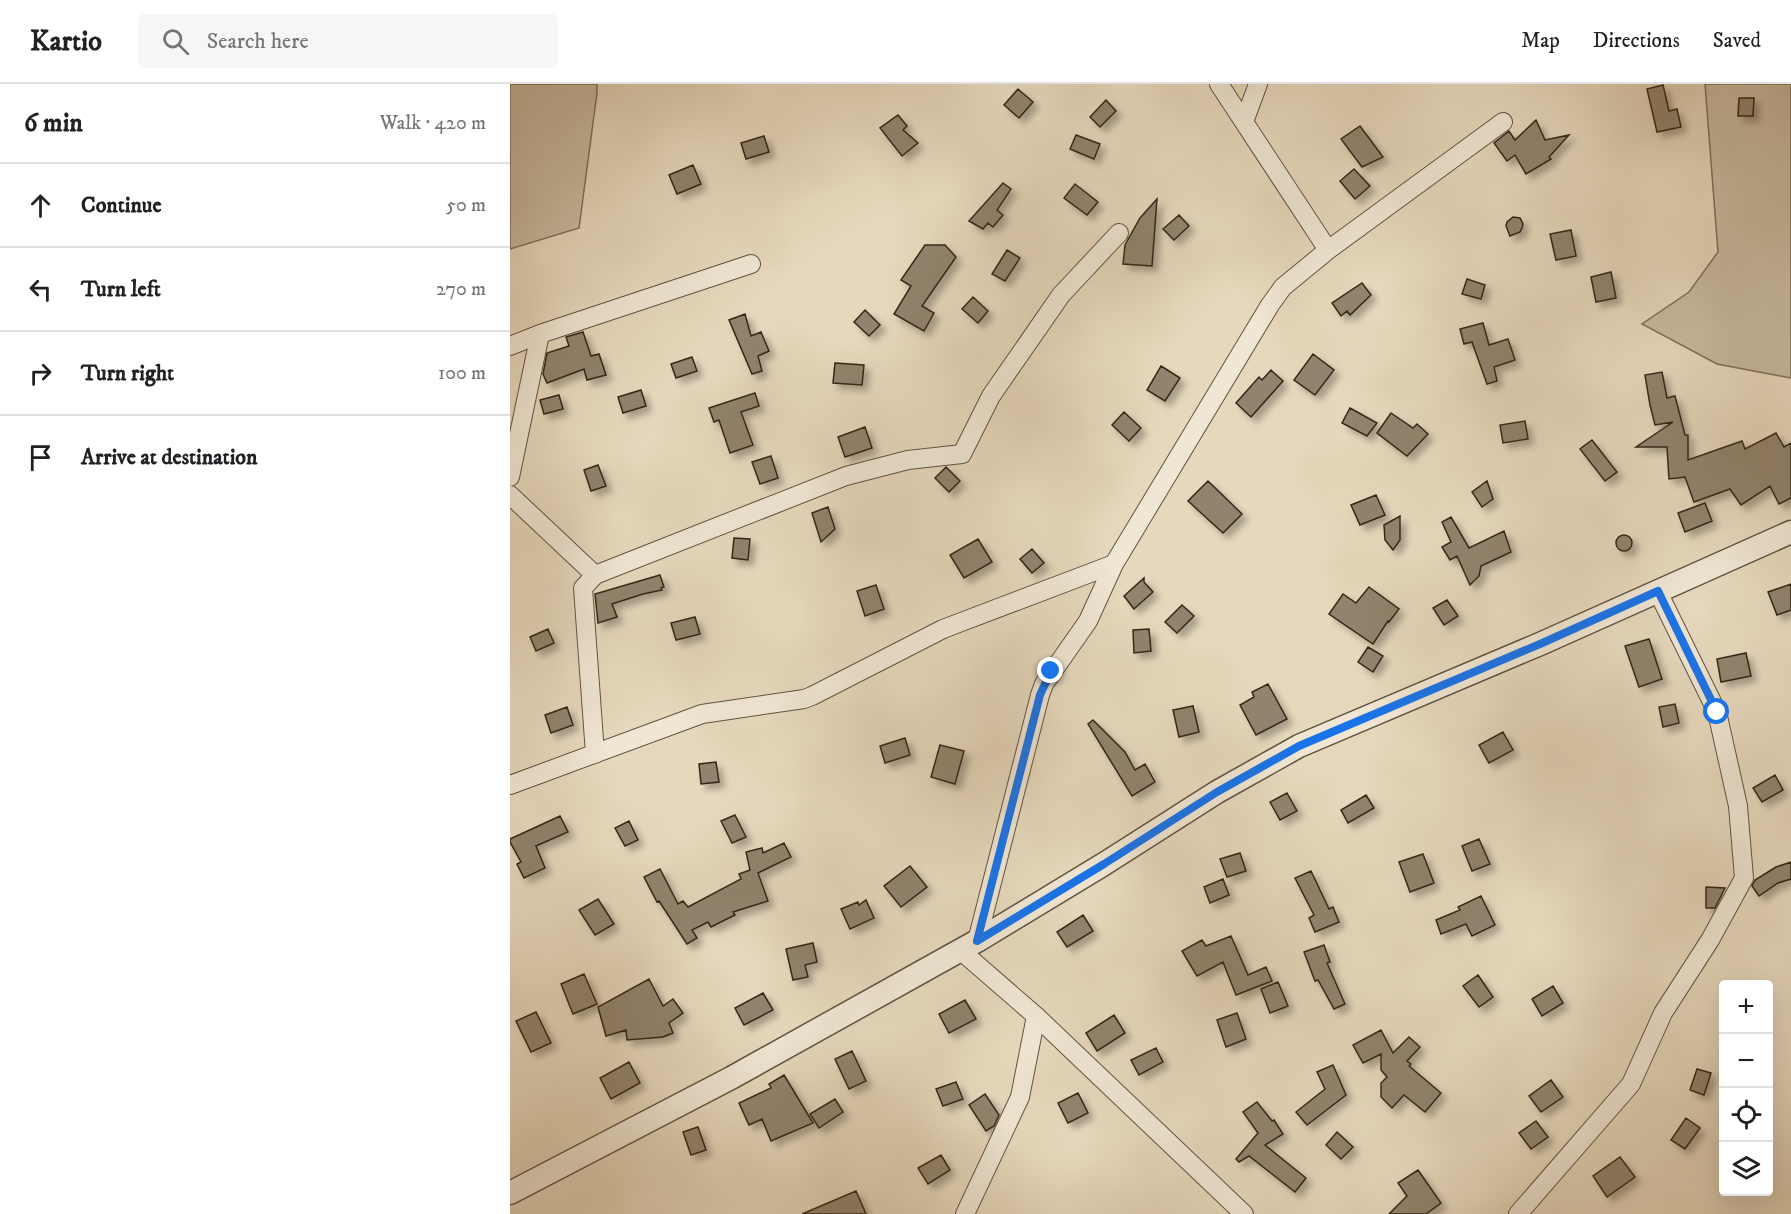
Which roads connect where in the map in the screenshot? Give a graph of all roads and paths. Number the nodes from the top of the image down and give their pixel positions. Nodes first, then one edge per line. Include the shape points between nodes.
1 (1219, 84) edge
2 (1258, 84) edge
3 (1244, 122) junction
4 (1503, 122) dead end
5 (1119, 234) dead end
6 (1328, 250) junction
7 (751, 264) dead end
8 (540, 334) junction
9 (510, 346) edge
10 (510, 477) edge
11 (510, 495) edge
12 (1791, 532) edge
13 (1114, 564) junction
14 (595, 575) junction
15 (1658, 591) junction
16 (595, 754) junction
17 (510, 785) edge
18 (969, 946) junction
19 (1036, 1016) junction
20 (510, 1193) edge
21 (965, 1214) edge
22 (1244, 1214) edge
23 (1518, 1214) edge

1 - 3 street
2 - 3 street
3 - 6 street
4 - 6 street
5 - 14 street via 1061,295 991,396 962,454 908,460 846,476
6 - 13 street via 1283,287 1270,305
7 - 8 street
8 - 9 street
8 - 10 street
11 - 14 street
12 - 15 street
13 - 16 street via 943,629 812,696 702,714
13 - 18 street via 1088,621 1051,671 1040,695
14 - 16 street via 583,588
15 - 18 street via 1299,746 1217,792
15 - 23 street via 1717,712 1738,806 1743,878 1710,940 1663,1013 1631,1084
16 - 17 street
18 - 19 street
18 - 20 street
19 - 21 street via 1020,1097
19 - 22 street

